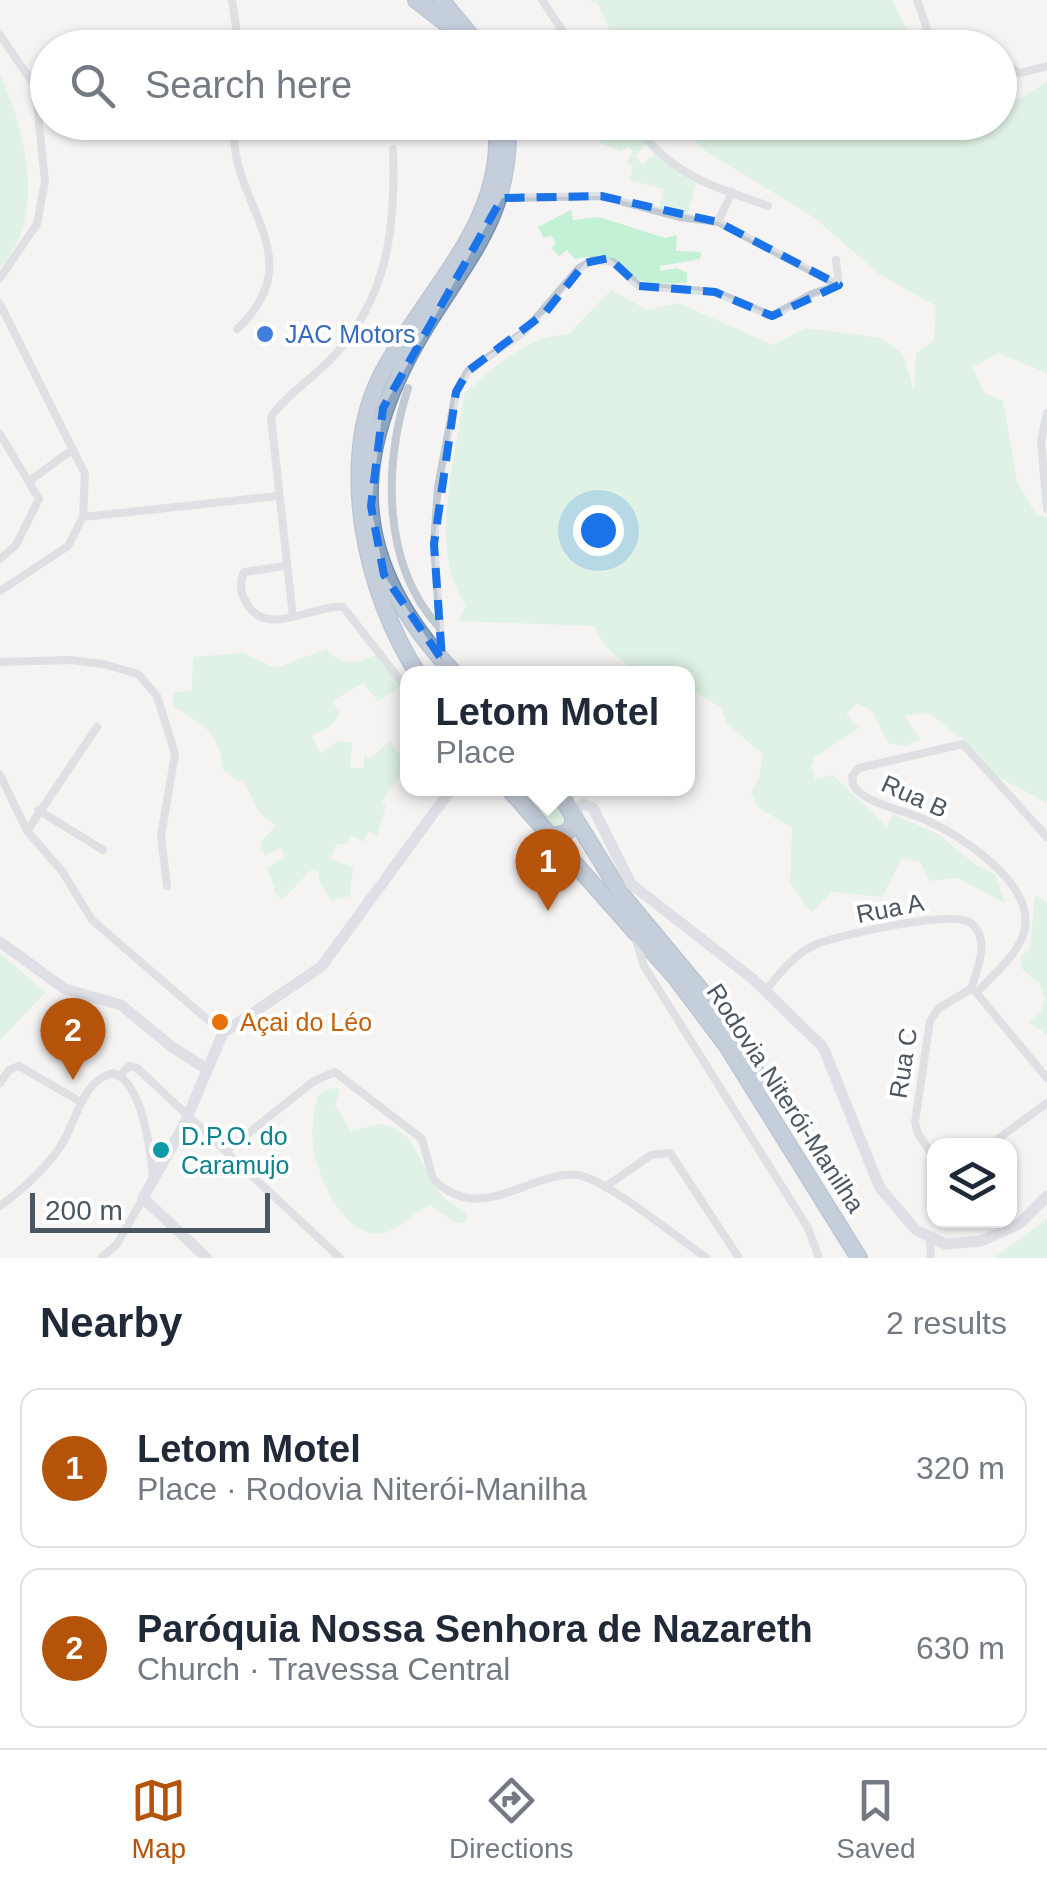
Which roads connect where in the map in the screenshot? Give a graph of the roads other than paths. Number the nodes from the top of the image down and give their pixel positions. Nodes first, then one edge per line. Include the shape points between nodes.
1 (232, 0) edge
2 (416, 0) edge
3 (441, 0) edge
4 (542, 0) edge
5 (916, 0) edge
6 (236, 30) edge
7 (453, 30) edge
8 (467, 30) edge
9 (562, 30) edge
10 (927, 30) edge
11 (0, 35) edge
12 (1047, 66) edge
13 (1017, 71) edge
14 (30, 80) edge
15 (40, 140) edge
16 (235, 140) edge
17 (495, 140) edge
18 (507, 140) edge
19 (649, 140) edge
20 (393, 149) dead end
21 (732, 192) junction
22 (502, 198) junction
23 (768, 206) dead end
24 (718, 222) junction
25 (836, 260) dead end
26 (0, 278) edge
27 (839, 285) junction
28 (0, 304) edge
29 (237, 329) dead end
30 (408, 388) dead end
31 (1047, 413) edge
32 (0, 434) edge
33 (73, 448) junction
34 (31, 480) junction
35 (278, 496) junction
36 (1047, 509) edge
37 (84, 517) junction
38 (0, 559) edge
39 (286, 566) junction
40 (0, 591) edge
41 (293, 617) junction
42 (439, 626) junction
43 (442, 660) junction
44 (0, 662) edge
45 (414, 666) edge
46 (448, 666) edge
47 (400, 680) edge
48 (97, 727) dead end
49 (0, 774) edge
50 (446, 796) edge
51 (514, 796) edge
52 (562, 796) edge
53 (38, 810) junction
54 (573, 811) junction
55 (28, 830) junction
56 (547, 837) junction
57 (1047, 837) edge
58 (102, 850) dead end
59 (602, 863) junction
60 (625, 877) junction
61 (166, 886) dead end
62 (633, 930) junction
63 (0, 942) edge
64 (765, 990) junction
65 (974, 990) junction
66 (224, 1034) junction
67 (207, 1068) junction
68 (120, 1074) junction
69 (1047, 1078) edge
70 (0, 1082) edge
71 (82, 1102) junction
72 (1047, 1102) edge
73 (188, 1116) junction
74 (999, 1138) edge
75 (927, 1147) edge
76 (226, 1151) junction
77 (153, 1179) junction
78 (605, 1187) junction
79 (1047, 1196) edge
80 (143, 1198) junction
81 (0, 1206) edge
82 (930, 1238) junction
83 (101, 1258) edge
84 (207, 1258) edge
85 (340, 1258) edge
86 (707, 1258) edge
87 (739, 1258) edge
88 (819, 1258) edge
89 (859, 1258) edge
90 (871, 1258) edge
91 (931, 1258) edge

1 - 6 street
2 - 7 highway
3 - 8 highway
4 - 9 street
5 - 10 street
11 - 14 street
12 - 13 street
15 - 26 street via 45,180 36,224
16 - 29 street via 236,163 271,264 265,298
17 - 45 highway via 480,220 380,376 364,439 360,475 368,554 378,594
18 - 22 highway
19 - 21 street via 679,172
20 - 35 street via 393,223 370,308 330,360 271,417
21 - 23 street
21 - 24 street
22 - 24 street via 601,196
22 - 43 highway via 406,361 374,441 371,506 384,575 402,611
24 - 27 street
25 - 27 street
27 - 42 street via 772,316 716,292 640,286 604,259 585,263 544,314 468,371 456,392 436,509
28 - 33 street
30 - 42 street via 391,456 391,495 414,593
31 - 36 street via 1041,441
32 - 34 street
33 - 34 street
33 - 37 street via 85,474
34 - 38 street via 36,508
35 - 37 street
35 - 39 street
37 - 40 street via 68,546
39 - 41 street
39 - 41 street via 244,572 241,592 257,616
41 - 47 street via 343,607
42 - 43 street
43 - 46 highway
44 - 61 street via 103,664 138,674 158,696 174,754 161,836
48 - 53 street
49 - 55 street
50 - 66 street via 321,968
51 - 56 highway, Rodovia Niterói-Manilha
52 - 54 highway, Rodovia Niterói-Manilha
53 - 55 street
53 - 58 street
54 - 56 highway via 566,833
54 - 59 highway, Rodovia Niterói-Manilha
54 - 60 street via 583,804 593,808
55 - 66 street via 92,920
56 - 62 highway, Rodovia Niterói-Manilha
57 - 65 street, Rua B via 963,744 859,768 852,776 865,795 967,844 1020,899 1026,911 1021,941
59 - 60 highway
59 - 90 highway, Rodovia Niterói-Manilha via 742,1048
60 - 64 street
62 - 88 street via 644,966 808,1228
62 - 89 highway, Rodovia Niterói-Manilha via 727,1046
63 - 67 street via 65,989 121,1005
64 - 65 street, Rua A via 817,944 948,917 978,932
64 - 82 street via 823,1047 880,1188
65 - 69 street
65 - 75 street, Rua C via 939,1008 930,1021 915,1122
66 - 67 street
67 - 73 street
68 - 71 street via 106,1074
68 - 73 street via 137,1068
68 - 77 street via 144,1126
70 - 71 street via 14,1067 27,1069
71 - 81 street via 58,1150
72 - 74 street
73 - 76 street
73 - 77 street
76 - 78 street via 314,1081 335,1072 414,1131 426,1146 433,1179 452,1193 486,1198 571,1175
76 - 85 street
77 - 80 street
78 - 86 street
78 - 87 street via 651,1155 670,1153
79 - 82 street via 1018,1224 982,1241
80 - 83 street via 118,1244
80 - 84 street
82 - 91 street

